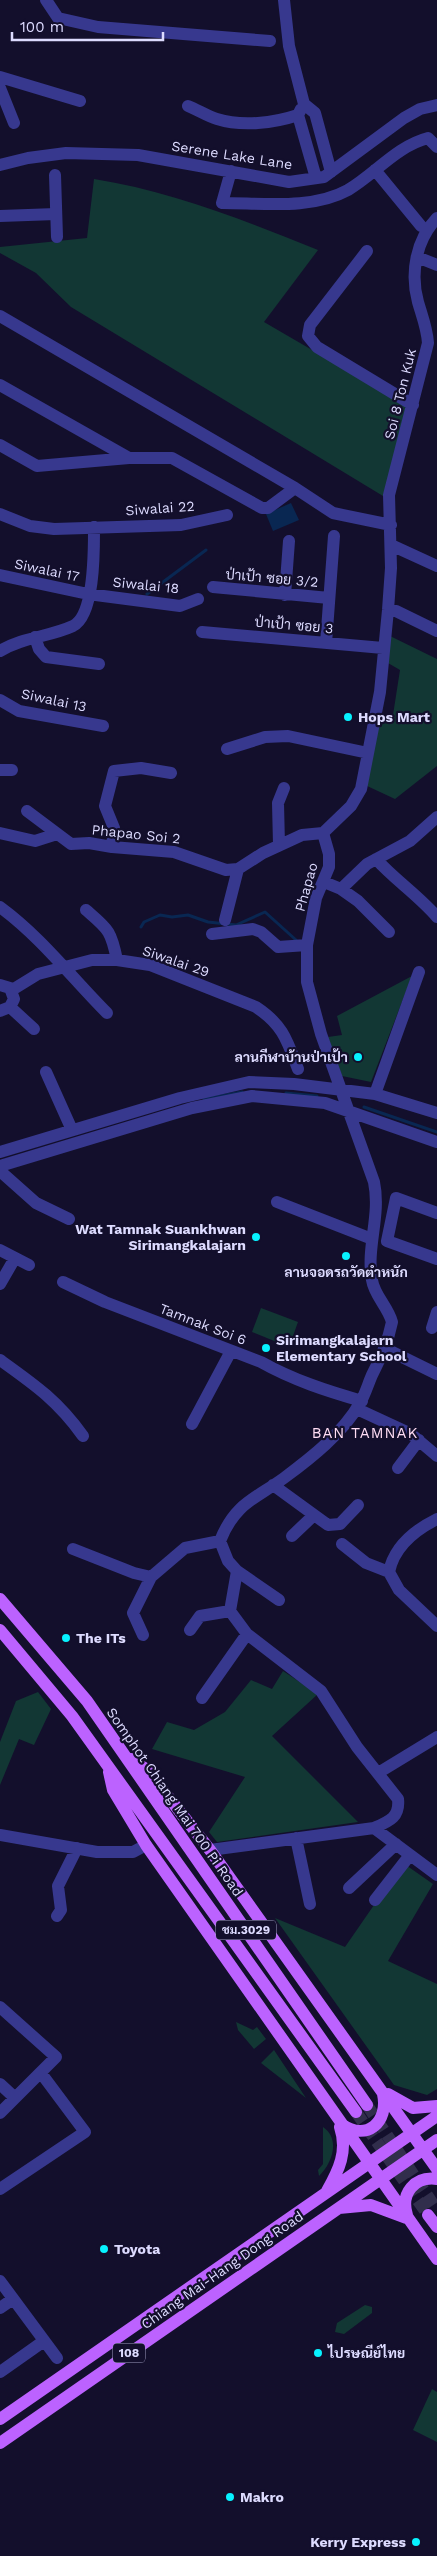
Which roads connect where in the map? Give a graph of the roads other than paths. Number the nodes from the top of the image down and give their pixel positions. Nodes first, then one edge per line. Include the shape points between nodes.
1 (46, 0) edge
2 (284, 0) edge
3 (270, 41) dead end
4 (0, 77) edge
5 (0, 88) edge
6 (80, 101) dead end
7 (437, 105) edge
8 (188, 106) dead end
9 (301, 110) junction
10 (14, 123) dead end
11 (437, 148) edge
12 (0, 165) edge
13 (375, 170) junction
14 (231, 171) junction
15 (331, 172) junction
16 (55, 175) dead end
17 (316, 178) junction
18 (56, 214) junction
19 (0, 216) edge
20 (437, 218) edge
21 (420, 226) dead end
22 (57, 237) dead end
23 (367, 251) dead end
24 (417, 257) junction
25 (437, 265) edge
26 (0, 316) edge
27 (0, 385) edge
28 (413, 405) junction
29 (0, 445) edge
30 (129, 458) junction
31 (295, 488) junction
32 (0, 514) edge
33 (227, 515) dead end
34 (391, 525) junction
35 (94, 527) junction
36 (334, 536) dead end
37 (289, 541) dead end
38 (391, 545) junction
39 (437, 566) edge
40 (0, 575) edge
41 (213, 588) dead end
42 (88, 594) junction
43 (285, 594) junction
44 (329, 598) junction
45 (198, 599) dead end
46 (388, 610) junction
47 (437, 631) edge
48 (202, 632) dead end
49 (35, 636) junction
50 (326, 643) junction
51 (383, 648) junction
52 (0, 651) edge
53 (99, 664) dead end
54 (0, 700) edge
55 (103, 726) dead end
56 (227, 749) dead end
57 (368, 753) junction
58 (171, 773) dead end
59 (284, 788) dead end
60 (27, 811) dead end
61 (437, 817) edge
62 (323, 832) junction
63 (0, 833) edge
64 (57, 834) junction
65 (279, 845) junction
66 (112, 848) junction
67 (376, 859) junction
68 (238, 869) junction
69 (324, 882) junction
70 (341, 889) junction
71 (0, 907) edge
72 (86, 910) dead end
73 (437, 917) edge
74 (225, 920) dead end
75 (389, 932) dead end
76 (212, 934) dead end
77 (307, 945) junction
78 (117, 960) junction
79 (63, 968) junction
80 (419, 972) dead end
81 (6, 988) edge
82 (5, 1009) edge
83 (107, 1013) dead end
84 (34, 1030) dead end
85 (298, 1069) dead end
86 (46, 1072) dead end
87 (341, 1089) junction
88 (375, 1094) junction
89 (351, 1112) junction
90 (437, 1113) edge
91 (72, 1130) junction
92 (437, 1142) edge
93 (0, 1152) edge
94 (0, 1166) edge
95 (0, 1171) edge
96 (277, 1202) dead end
97 (437, 1213) edge
98 (69, 1219) dead end
99 (372, 1239) junction
100 (0, 1250) edge
101 (15, 1258) junction
102 (437, 1259) edge
103 (29, 1265) dead end
104 (63, 1282) dead end
105 (0, 1284) edge
106 (437, 1312) edge
107 (432, 1328) dead end
108 (386, 1349) junction
109 (232, 1351) junction
110 (0, 1360) edge
111 (437, 1374) edge
112 (359, 1405) junction
113 (192, 1424) dead end
114 (83, 1436) dead end
115 (418, 1440) junction
116 (437, 1456) edge
117 (398, 1468) dead end
118 (272, 1485) junction
119 (358, 1505) dead end
120 (314, 1515) junction
121 (437, 1519) edge
122 (292, 1536) dead end
123 (220, 1541) junction
124 (342, 1544) dead end
125 (73, 1549) dead end
126 (237, 1571) junction
127 (389, 1572) junction
128 (151, 1577) junction
129 (0, 1599) edge
130 (279, 1600) dead end
131 (230, 1611) junction
132 (437, 1626) edge
133 (0, 1630) edge
134 (190, 1630) dead end
135 (247, 1634) junction
136 (143, 1635) dead end
137 (202, 1698) dead end
138 (437, 1737) edge
139 (125, 1755) junction
140 (108, 1767) junction
141 (378, 1773) junction
142 (374, 1828) junction
143 (0, 1835) edge
144 (296, 1838) junction
145 (396, 1844) junction
146 (146, 1845) junction
147 (77, 1848) junction
148 (210, 1850) junction
149 (410, 1856) junction
150 (437, 1875) edge
151 (348, 1888) dead end
152 (375, 1900) dead end
153 (310, 1904) dead end
154 (58, 1916) dead end
155 (0, 2007) edge
156 (41, 2073) junction
157 (0, 2084) edge
158 (382, 2089) junction
159 (14, 2098) junction
160 (437, 2106) edge
161 (0, 2113) edge
162 (437, 2116) edge
163 (338, 2120) junction
164 (411, 2134) junction
165 (437, 2140) edge
166 (422, 2150) junction
167 (369, 2163) junction
168 (437, 2169) edge
169 (380, 2178) junction
170 (437, 2179) edge
171 (0, 2188) edge
172 (326, 2193) junction
173 (336, 2209) junction
174 (434, 2211) tunnel mouth
175 (408, 2219) junction
176 (437, 2227) edge
177 (437, 2259) edge
178 (0, 2281) edge
179 (13, 2299) junction
180 (0, 2308) edge
181 (44, 2340) junction
182 (61, 2364) junction
183 (0, 2372) edge
184 (0, 2419) edge
185 (0, 2444) edge

1 - 3 street via 58,18 98,27
2 - 9 street via 288,46
4 - 6 street
5 - 10 street
7 - 15 street, Serene Lake Lane via 420,109 404,118
8 - 9 street via 218,119 243,121 277,122
9 - 15 street via 315,113
9 - 17 street
11 - 13 street via 428,138 413,142
12 - 14 street, Serene Lake Lane via 66,153 138,155
13 - 14 street via 347,190 329,197 300,203 222,203
13 - 21 street
14 - 17 street, Serene Lake Lane via 289,182
15 - 17 street, Serene Lake Lane via 324,178
16 - 18 street
18 - 19 street
18 - 22 street
20 - 24 street, Soi 8 Ton Kuk via 428,227
23 - 28 street via 310,325 308,336 317,347
24 - 25 street
24 - 28 street, Soi 8 Ton Kuk via 414,272 428,343
26 - 31 street
27 - 30 street
28 - 34 street, Soi 8 Ton Kuk via 389,495
29 - 30 street via 37,466
30 - 31 street via 172,458 262,508 268,508
31 - 34 street via 333,513
32 - 35 street, Siwalai 22 via 30,526
33 - 35 street, Siwalai 22 via 181,524
34 - 38 street
35 - 42 street via 94,558
36 - 44 street
37 - 43 street
38 - 39 street
38 - 46 street
40 - 42 street, Siwalai 17
41 - 43 street, ป่าเป้า ซอย 3/2
42 - 45 street, Siwalai 18 via 180,606
42 - 49 street via 84,617 74,625
43 - 44 street, ป่าเป้า ซอย 3/2
44 - 50 street
46 - 47 street
46 - 51 street
48 - 50 street, ป่าเป้า ซอย 3
49 - 52 street
49 - 53 street via 39,649 46,656
50 - 51 street, ป่าเป้า ซอย 3
51 - 57 street via 380,692
54 - 55 street, Siwalai 13 via 19,711
56 - 57 street via 258,738 288,736
57 - 62 street via 361,789 351,806
58 - 66 street via 141,768 114,771 106,806 114,828
59 - 65 street via 278,803
60 - 64 street, Phapao Soi 2
61 - 67 street via 410,841
62 - 65 street via 302,835
62 - 69 street, Phapao via 329,854
63 - 64 street via 35,841
64 - 66 street, Phapao Soi 2 via 71,844 88,843
65 - 68 street
66 - 68 street, Phapao Soi 2 via 174,852 226,870
67 - 70 street
67 - 73 street via 389,874 420,897
68 - 74 street
69 - 70 street
69 - 77 street, Phapao via 316,898
70 - 75 street
71 - 79 street via 55,956
72 - 78 street via 108,929
76 - 77 street via 253,929 278,947
77 - 87 street, Phapao via 307,982
78 - 79 street, Siwalai 29 via 92,960
78 - 85 street, Siwalai 29 via 150,965 256,1007 270,1016 285,1033
79 - 81 street, Siwalai 29 via 38,974
79 - 83 street
80 - 88 street
81 - 82 street via 14,999
82 - 84 street
86 - 91 street
87 - 88 street
87 - 89 street, Phapao
87 - 91 street via 272,1082 235,1084
88 - 90 street
89 - 92 street
89 - 94 street via 325,1103 252,1096 192,1108
89 - 99 street, Phapao via 377,1196
91 - 93 street
95 - 98 street via 36,1203
96 - 99 street
97 - 102 street via 396,1198 387,1241
99 - 108 street, Phapao via 369,1256 372,1282 392,1322
100 - 101 street
101 - 103 street
101 - 105 street
104 - 109 street, Tamnak Soi 6 via 105,1302
106 - 107 street
108 - 111 street
108 - 112 street, Phapao
109 - 112 street, Tamnak Soi 6
109 - 113 street
110 - 114 street via 46,1393 67,1413
112 - 115 street, Tamnak Soi 6
112 - 118 street, Phapao via 338,1431 306,1461
115 - 116 street, Tamnak Soi 6
115 - 117 street
118 - 120 street
118 - 123 street, Phapao via 253,1496 235,1513
119 - 120 street via 340,1524 328,1525
120 - 122 street
121 - 127 street via 401,1545 391,1560
123 - 126 street via 228,1561
123 - 128 street via 185,1548
124 - 127 street via 366,1563
125 - 128 street
126 - 130 street
126 - 131 street
127 - 132 street via 399,1590
128 - 136 street via 133,1613
129 - 139 main road, Somphot Chiang Mai 700 Pi Road / ชม.3029 via 87,1702
131 - 134 street via 200,1616
131 - 135 street
133 - 140 main road, Somphot Chiang Mai 700 Pi Road / ชม.3029 via 72,1716
135 - 137 street
135 - 141 street via 321,1691
138 - 141 street
139 - 140 main road, Somphot Chiang Mai 700 Pi Road / ชม.3029 via 361,2109
139 - 148 main road via 147,1770
140 - 146 main road via 113,1790
141 - 142 street via 398,1799 399,1808 391,1820
142 - 144 street
142 - 145 street
143 - 147 street
144 - 148 street
144 - 153 street
145 - 149 street
145 - 151 street
146 - 147 street via 133,1852 97,1852
146 - 163 main road
147 - 154 street via 58,1886
148 - 158 main road
149 - 150 street
149 - 152 street
155 - 156 street via 56,2057
156 - 159 street
156 - 171 street via 85,2132
157 - 159 street
158 - 160 main road via 395,2100 413,2108
158 - 163 main road via 386,2105 378,2123 355,2132
158 - 164 main road
159 - 161 street
162 - 164 main road, Chiang Mai-Hang Dong Road / 108
163 - 167 main road
163 - 172 main road via 343,2155
164 - 166 main road
164 - 167 main road, Chiang Mai-Hang Dong Road / 108
165 - 166 main road, Chiang Mai-Hang Dong Road / 108
166 - 168 main road
166 - 169 main road, Chiang Mai-Hang Dong Road / 108
167 - 169 main road
167 - 172 main road, Chiang Mai-Hang Dong Road / 108
169 - 173 main road, Chiang Mai-Hang Dong Road / 108
169 - 175 main road
170 - 175 main road via 422,2180 410,2187 404,2200
172 - 182 main road, Chiang Mai-Hang Dong Road / 108
173 - 175 main road via 371,2205
173 - 185 main road, Chiang Mai-Hang Dong Road / 108
174 - 176 main road
175 - 177 main road
178 - 179 street
179 - 180 street
179 - 181 street
181 - 182 street
181 - 183 street
182 - 184 main road, Chiang Mai-Hang Dong Road / 108

